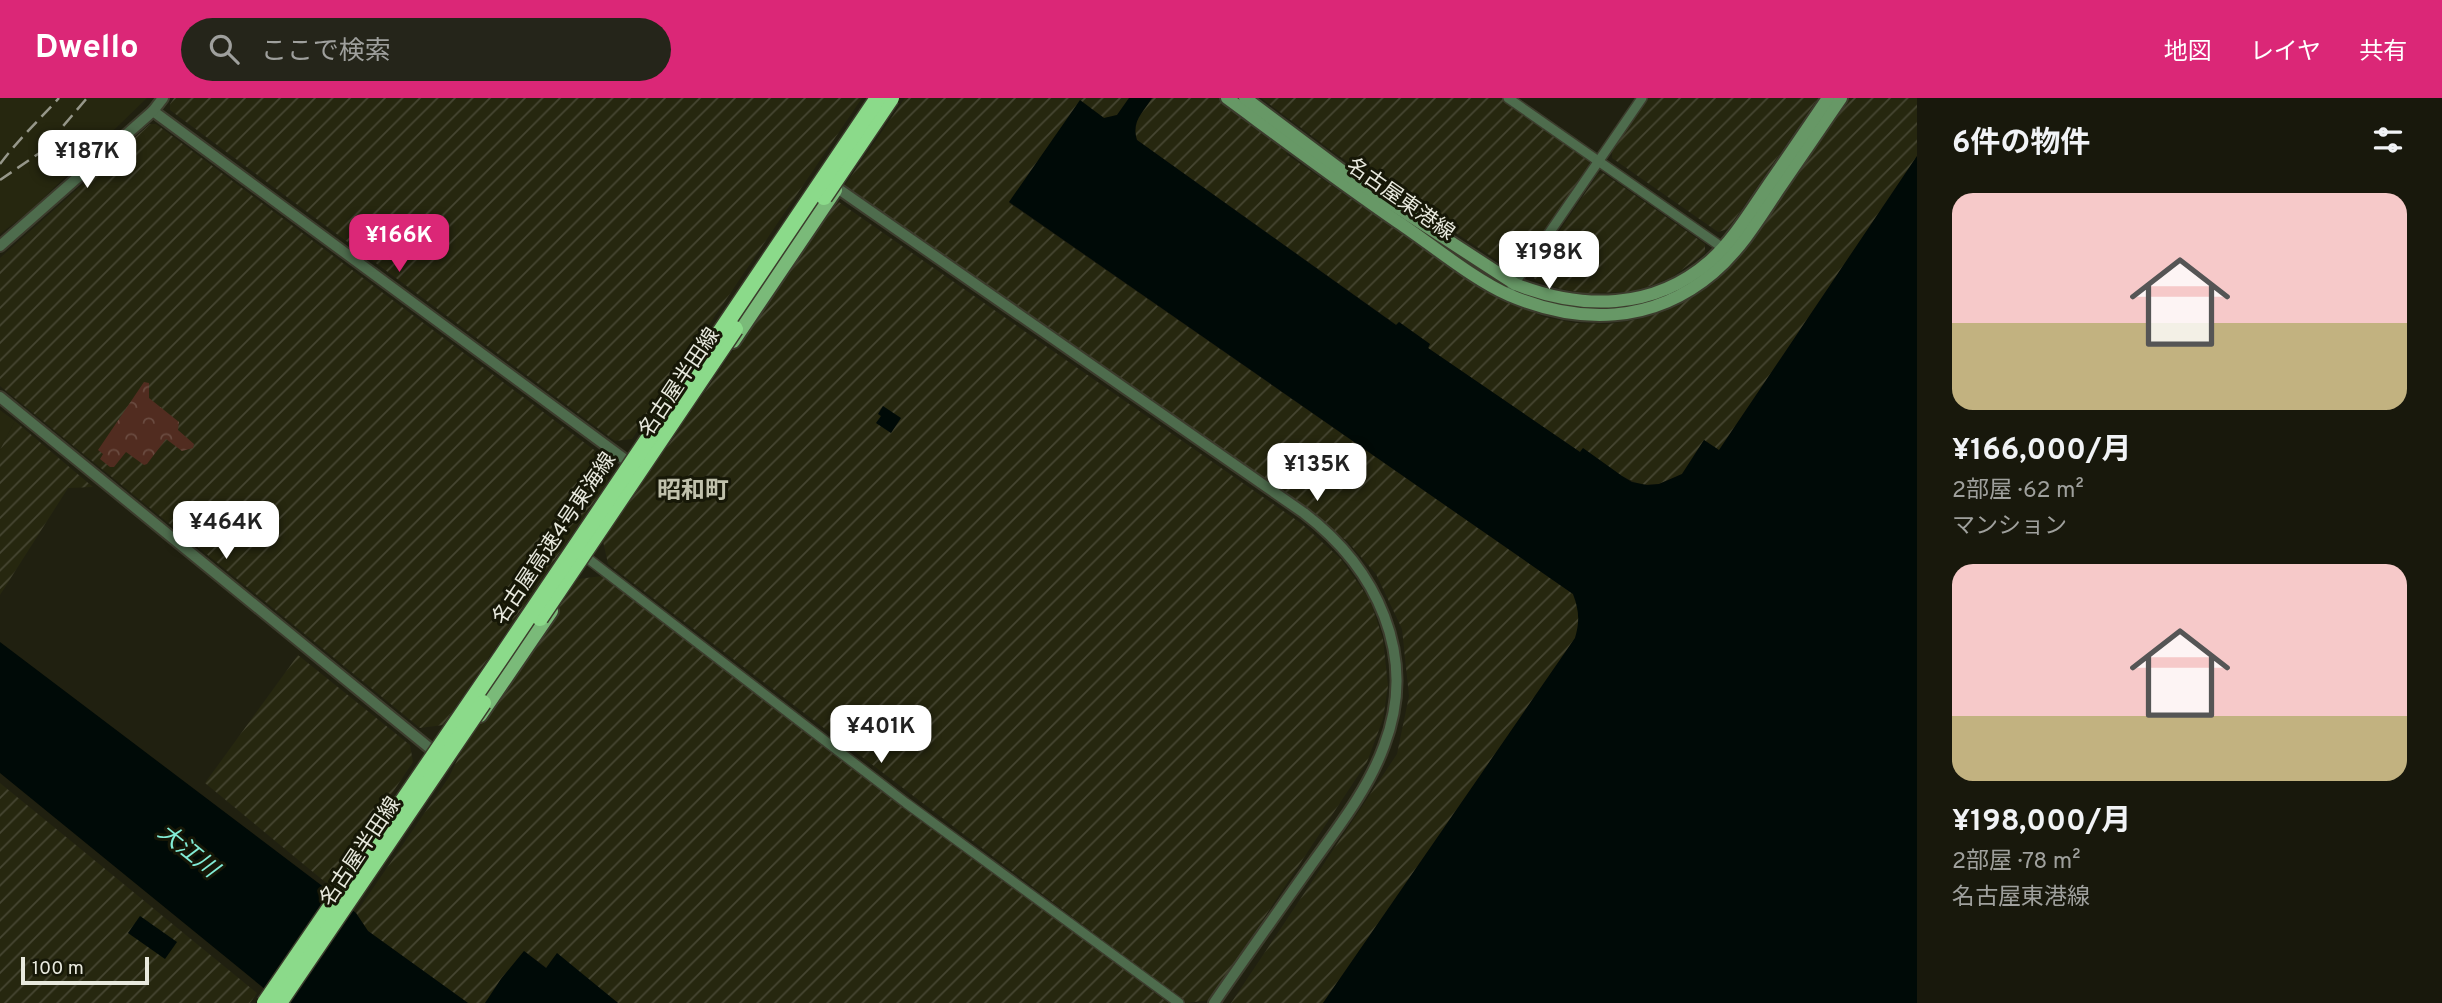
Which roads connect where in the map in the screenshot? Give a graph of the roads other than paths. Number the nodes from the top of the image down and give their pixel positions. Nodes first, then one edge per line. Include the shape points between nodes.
1 (163, 98) edge
2 (876, 98) edge
3 (891, 98) edge
4 (897, 98) edge
5 (1227, 98) edge
6 (1245, 98) edge
7 (1508, 98) edge
8 (1642, 98) edge
9 (1828, 98) edge
10 (1841, 98) edge
11 (153, 111) junction
12 (1599, 160) junction
13 (820, 176) junction
14 (836, 188) junction
15 (0, 246) edge
16 (1723, 248) junction
17 (1511, 289) junction
18 (0, 397) edge
19 (627, 461) junction
20 (570, 546) junction
21 (588, 558) junction
22 (432, 750) junction
23 (268, 1001) edge
24 (284, 1003) edge
25 (1179, 1003) edge
26 (1214, 1003) edge

1 - 11 street
2 - 13 main road, 名古屋半田線
2 - 23 highway, 名古屋高速4号東海線, bridge
3 - 23 highway, 名古屋高速4号東海線, bridge
4 - 14 main road, 名古屋半田線
5 - 17 main road, 名古屋東港線 via 1479,278
6 - 17 main road, 名古屋東港線
7 - 12 street
8 - 12 street
9 - 16 main road, 名古屋東港線
10 - 17 main road, 名古屋東港線 via 1731,256 1676,298 1616,316 1578,315 1540,306
11 - 15 street
11 - 19 street
12 - 16 street
12 - 17 street
13 - 14 street
13 - 19 main road, 名古屋半田線
14 - 21 main road, 名古屋半田線
14 - 26 street via 1304,513 1354,560 1379,601 1392,639 1396,680 1385,744 1364,787
16 - 17 main road, 名古屋東港線 via 1678,284 1633,299 1571,301
18 - 22 street
19 - 20 main road, 名古屋半田線
20 - 21 street
20 - 22 main road, 名古屋半田線
21 - 24 main road, 名古屋半田線, bridge
21 - 25 street via 906,803
22 - 23 main road, 名古屋半田線, bridge

